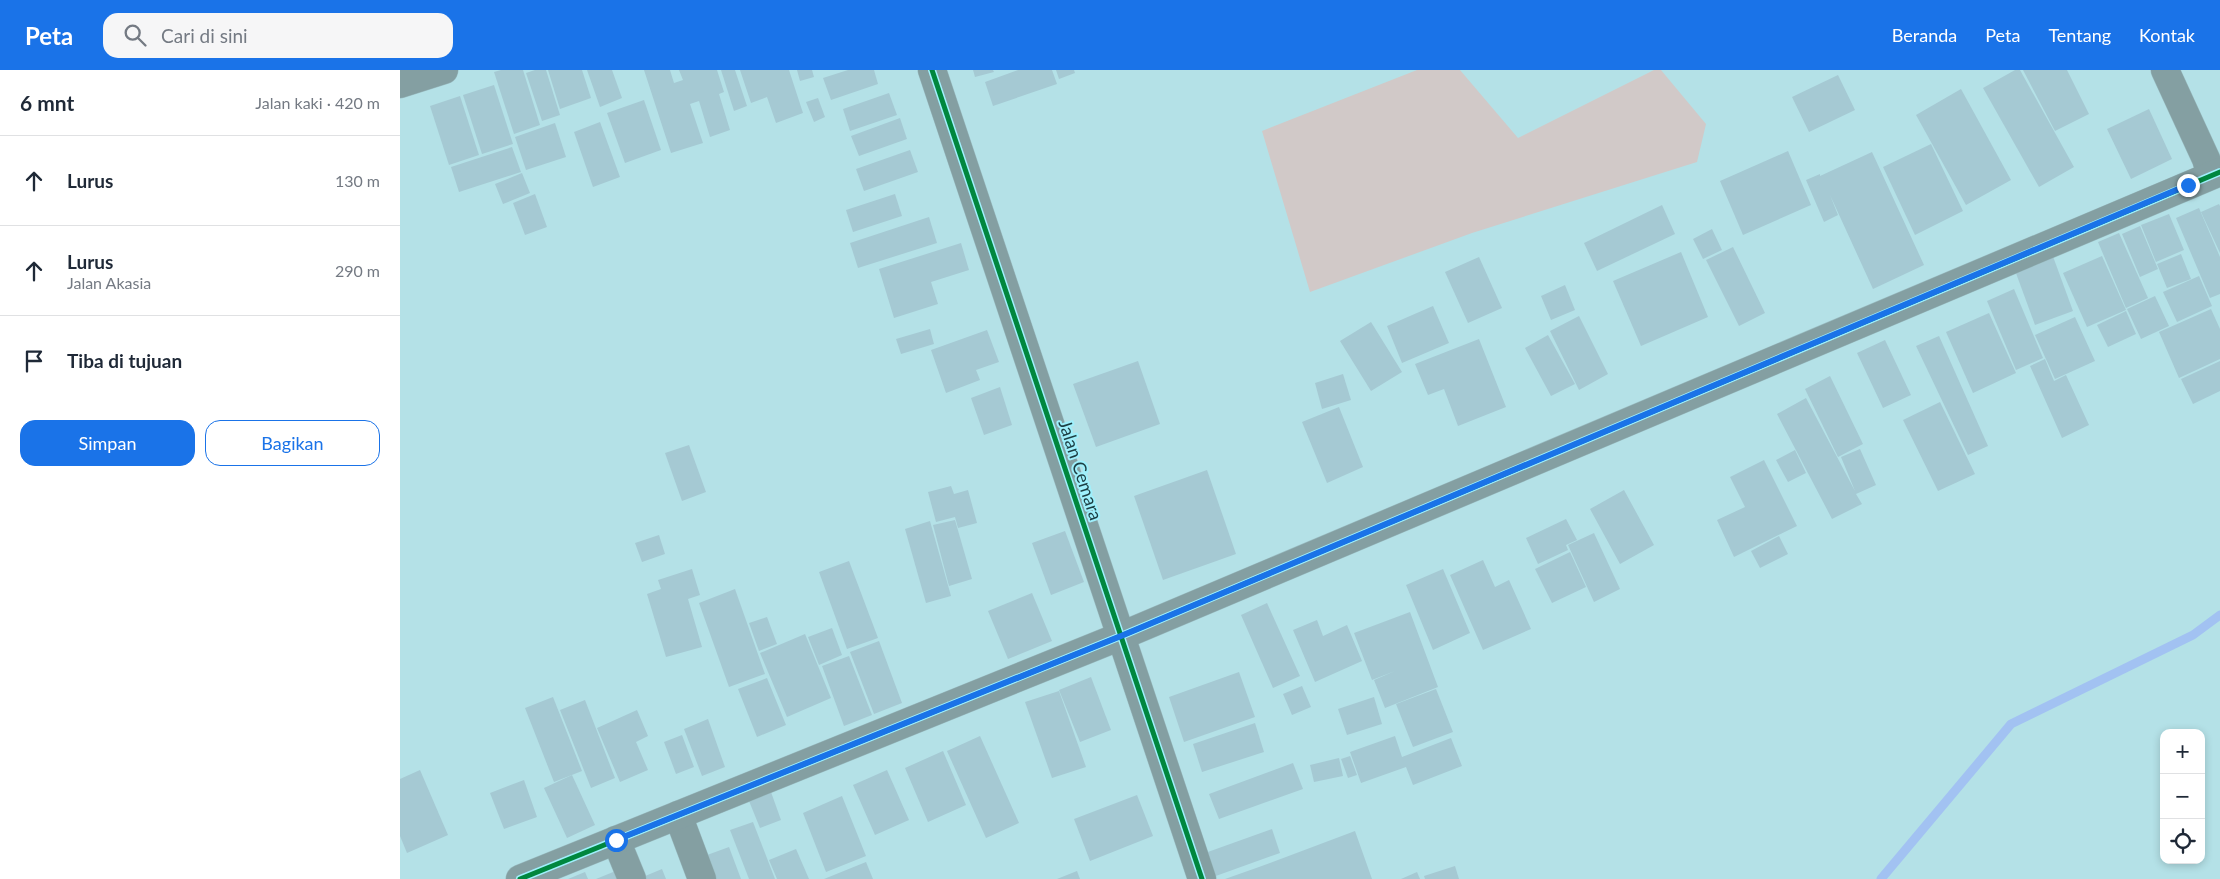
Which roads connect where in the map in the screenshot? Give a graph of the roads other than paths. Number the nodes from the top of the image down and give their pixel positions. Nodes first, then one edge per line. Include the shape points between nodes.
1 (444, 70) edge
2 (932, 70) edge
3 (2165, 70) edge
4 (400, 84) edge
5 (2215, 173) edge
6 (1121, 636) junction
7 (678, 815) junction
8 (616, 840) junction
9 (520, 879) edge
10 (632, 879) edge
11 (702, 879) edge
12 (1202, 879) edge

1 - 4 street
2 - 6 street, Jalan Cemara
3 - 5 street
5 - 6 street
6 - 7 street
6 - 12 street, Jalan Cemara
7 - 8 street
7 - 11 street
8 - 9 street
8 - 10 street

